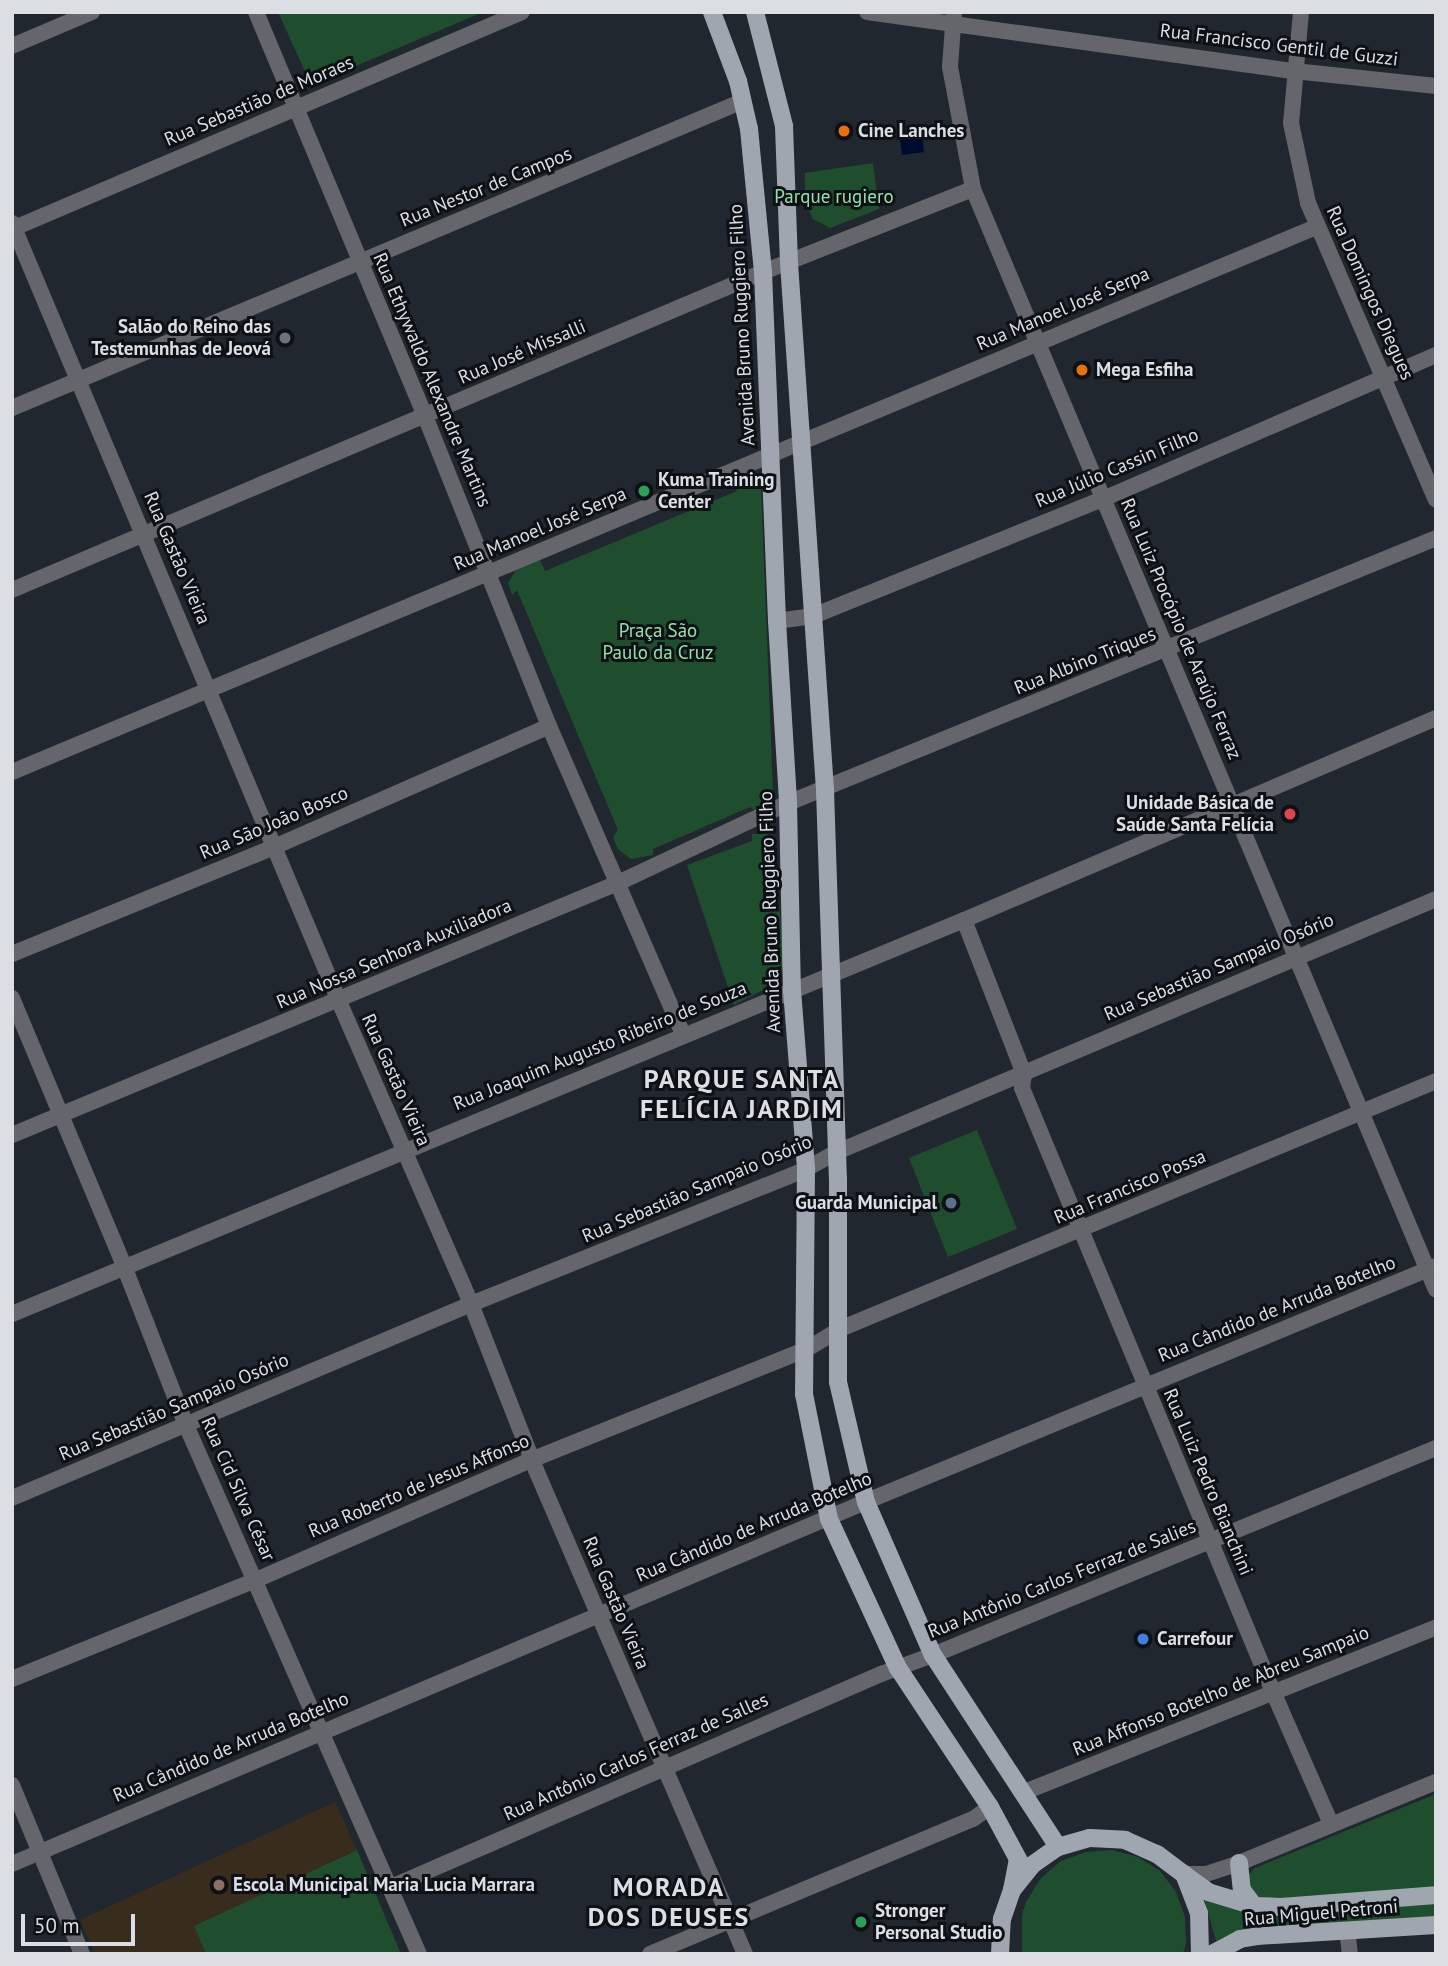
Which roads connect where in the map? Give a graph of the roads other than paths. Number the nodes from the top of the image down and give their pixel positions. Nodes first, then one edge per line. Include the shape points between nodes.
1 (92, 12) edge
2 (256, 12) edge
3 (522, 12) edge
4 (712, 12) edge
5 (755, 12) edge
6 (867, 12) edge
7 (1301, 12) edge
8 (954, 18) edge
9 (12, 46) edge
10 (1294, 71) junction
11 (1436, 86) edge
12 (743, 101) junction
13 (297, 107) junction
14 (973, 189) junction
15 (13, 227) edge
16 (1316, 227) junction
17 (359, 262) junction
18 (789, 263) junction
19 (763, 272) junction
20 (1038, 341) junction
21 (1436, 355) edge
22 (1383, 376) junction
23 (79, 381) junction
24 (12, 408) edge
25 (425, 416) junction
26 (801, 441) junction
27 (769, 454) junction
28 (1103, 499) junction
29 (1436, 500) edge
30 (146, 536) junction
31 (1436, 538) edge
32 (489, 573) junction
33 (12, 590) edge
34 (813, 616) junction
35 (777, 621) junction
36 (1167, 650) junction
37 (209, 689) junction
38 (1436, 718) edge
39 (549, 726) junction
40 (12, 772) edge
41 (825, 789) junction
42 (788, 803) junction
43 (1232, 805) junction
44 (274, 847) junction
45 (620, 882) junction
46 (1436, 899) edge
47 (964, 920) junction
48 (12, 954) edge
49 (1297, 956) junction
50 (830, 976) junction
51 (792, 990) junction
52 (12, 999) edge
53 (338, 999) junction
54 (683, 1034) junction
55 (1024, 1074) junction
56 (1436, 1081) edge
57 (1359, 1112) junction
58 (60, 1116) junction
59 (12, 1135) edge
60 (404, 1149) junction
61 (837, 1152) junction
62 (806, 1169) junction
63 (1082, 1230) junction
64 (124, 1266) junction
65 (1432, 1268) edge
66 (1436, 1290) edge
67 (471, 1304) junction
68 (12, 1314) edge
69 (840, 1329) junction
70 (807, 1349) junction
71 (1145, 1386) junction
72 (186, 1425) junction
73 (1436, 1448) edge
74 (531, 1460) junction
75 (12, 1498) edge
76 (866, 1502) junction
77 (829, 1519) junction
78 (1211, 1540) junction
79 (256, 1580) junction
80 (599, 1615) junction
81 (1436, 1627) edge
82 (933, 1655) junction
83 (898, 1668) junction
84 (12, 1679) edge
85 (1274, 1694) junction
86 (322, 1732) junction
87 (664, 1766) junction
88 (1436, 1783) edge
89 (12, 1785) edge
90 (1021, 1793) junction
91 (990, 1807) junction
92 (1331, 1824) junction
93 (1058, 1847) junction
94 (41, 1852) junction
95 (1239, 1863) junction
96 (12, 1864) edge
97 (1184, 1874) junction
98 (391, 1887) junction
99 (1012, 1890) junction
100 (1436, 1895) edge
101 (1254, 1906) junction
102 (730, 1919) junction
103 (1436, 1925) edge
104 (1347, 1930) junction
105 (82, 1954) edge
106 (419, 1954) edge
107 (650, 1954) edge
108 (745, 1954) edge
109 (1000, 1954) edge
110 (1200, 1954) edge
111 (1212, 1954) edge
112 (1350, 1954) edge

1 - 9 street
2 - 13 street, Rua Ethywaldo Alexandre Martins
3 - 13 street, Rua Sebastião de Moraes
4 - 12 main road, Avenida Bruno Ruggiero Filho
5 - 18 main road via 784,126
6 - 8 street, Rua Francisco Gentil de Guzzi
7 - 10 street, Rua Domingos Diegues
8 - 10 street, Rua Francisco Gentil de Guzzi
8 - 14 street, Rua Luiz Procópio de Araújo Ferraz via 948,53
10 - 11 street, Rua Francisco Gentil de Guzzi
10 - 16 street, Rua Domingos Diegues via 1291,123
12 - 17 street, Rua Nestor de Campos
12 - 19 main road, Avenida Bruno Ruggiero Filho via 754,156
13 - 15 street, Rua Sebastião de Moraes
13 - 17 street, Rua Ethywaldo Alexandre Martins
14 - 18 street, Rua José Missalli
14 - 20 street, Rua Luiz Procópio de Araújo Ferraz
15 - 23 street, Rua Gastão Vieira
16 - 20 street, Rua Manoel José Serpa
16 - 22 street, Rua Domingos Diegues
17 - 23 street, Rua Nestor de Campos
17 - 25 street, Rua Ethywaldo Alexandre Martins
18 - 19 street, Rua José Missalli
18 - 26 main road
19 - 25 street, Rua José Missalli
19 - 27 main road, Avenida Bruno Ruggiero Filho
20 - 26 street, Rua Manoel José Serpa
20 - 28 street, Rua Luiz Procópio de Araújo Ferraz
21 - 22 street, Rua Júlio Cassin Filho
22 - 28 street, Rua Júlio Cassin Filho
22 - 29 street, Rua Domingos Diegues
23 - 24 street, Rua Nestor de Campos
23 - 30 street, Rua Gastão Vieira
25 - 30 street, Rua José Missalli
25 - 32 street, Rua Ethywaldo Alexandre Martins
26 - 27 street, Rua Manoel José Serpa
26 - 34 main road
27 - 32 street, Rua Manoel José Serpa
27 - 35 main road, Avenida Bruno Ruggiero Filho
28 - 34 street, Rua Júlio Cassin Filho
28 - 36 street, Rua Luiz Procópio de Araújo Ferraz
30 - 33 street, Rua José Missalli
30 - 37 street, Rua Gastão Vieira
31 - 36 street, Rua Albino Triques
32 - 37 street, Rua Manoel José Serpa
32 - 39 street, Rua Ethywaldo Alexandre Martins
34 - 35 street, Rua Júlio Cassin Filho
34 - 41 main road
35 - 42 main road, Avenida Bruno Ruggiero Filho
36 - 41 street, Rua Albino Triques
36 - 43 street, Rua Luiz Procópio de Araújo Ferraz
37 - 40 street, Rua Manoel José Serpa
37 - 44 street, Rua Gastão Vieira
38 - 43 street, Rua Joaquim Augusto Ribeiro de Souza
39 - 44 street, Rua São João Bosco
39 - 45 street, Rua Ethywaldo Alexandre Martins
41 - 42 street, Rua Albino Triques
41 - 50 main road
42 - 45 street, Rua Nossa Senhora Auxiliadora
42 - 51 main road, Avenida Bruno Ruggiero Filho
43 - 47 street, Rua Joaquim Augusto Ribeiro de Souza
43 - 49 street, Rua Luiz Procópio de Araújo Ferraz
44 - 48 street, Rua São João Bosco
44 - 53 street, Rua Gastão Vieira
45 - 53 street, Rua Nossa Senhora Auxiliadora
45 - 54 street, Rua Ethywaldo Alexandre Martins
46 - 49 street, Rua Sebastião Sampaio Osório
47 - 50 street, Rua Joaquim Augusto Ribeiro de Souza
47 - 55 street, Rua Luiz Pedro Bianchini
49 - 55 street, Rua Sebastião Sampaio Osório
49 - 57 street, Rua Luiz Procópio de Araújo Ferraz
50 - 51 street, Rua Joaquim Augusto Ribeiro de Souza
50 - 61 main road
51 - 54 street, Rua Joaquim Augusto Ribeiro de Souza
51 - 62 main road, Avenida Bruno Ruggiero Filho
52 - 58 street, Rua Cid Silva César
53 - 58 street, Rua Nossa Senhora Auxiliadora
53 - 60 street, Rua Gastão Vieira
54 - 60 street, Rua Joaquim Augusto Ribeiro de Souza
55 - 61 street, Rua Sebastião Sampaio Osório
55 - 63 street, Rua Luiz Pedro Bianchini via 1022,1088
56 - 57 street, Rua Francisco Possa
57 - 63 street, Rua Francisco Possa
57 - 65 street, Rua Luiz Procópio de Araújo Ferraz
58 - 59 street, Rua Nossa Senhora Auxiliadora
58 - 64 street, Rua Cid Silva César
60 - 64 street, Rua Joaquim Augusto Ribeiro de Souza
60 - 67 street, Rua Gastão Vieira
61 - 62 street, Rua Sebastião Sampaio Osório
61 - 69 main road
62 - 67 street, Rua Sebastião Sampaio Osório
62 - 70 main road, Avenida Bruno Ruggiero Filho
63 - 69 street, Rua Francisco Possa
63 - 71 street, Rua Luiz Pedro Bianchini
64 - 68 street, Rua Joaquim Augusto Ribeiro de Souza
64 - 72 street, Rua Cid Silva César
65 - 66 street, Rua Luiz Procópio de Araújo Ferraz
65 - 71 street, Rua Cândido de Arruda Botelho
67 - 72 street, Rua Sebastião Sampaio Osório
67 - 74 street, Rua Gastão Vieira
69 - 70 street, Rua Roberto de Jesus Affonso
69 - 76 main road via 838,1382
70 - 74 street, Rua Roberto de Jesus Affonso
70 - 77 main road, Avenida Bruno Ruggiero Filho via 804,1394
71 - 76 street, Rua Cândido de Arruda Botelho
71 - 78 street, Rua Luiz Pedro Bianchini
72 - 75 street, Rua Sebastião Sampaio Osório
72 - 79 street, Rua Cid Silva César
73 - 78 street, Rua Antônio Carlos Ferraz de Salies
74 - 79 street, Rua Roberto de Jesus Affonso
74 - 80 street, Rua Gastão Vieira
76 - 77 street, Rua Cândido de Arruda Botelho
76 - 82 main road
77 - 80 street, Rua Cândido de Arruda Botelho
77 - 83 main road, Avenida Bruno Ruggiero Filho
78 - 82 street, Rua Antônio Carlos Ferraz de Salies
78 - 85 street, Rua Luiz Pedro Bianchini
79 - 84 street, Rua Roberto de Jesus Affonso
79 - 86 street, Rua Cid Silva César
80 - 86 street, Rua Cândido de Arruda Botelho
80 - 87 street, Rua Gastão Vieira
81 - 85 street, Rua Affonso Botelho de Abreu Sampaio
82 - 83 street, Rua Antônio Carlos Ferraz de Salies
82 - 90 main road
83 - 87 street, Rua Antônio Carlos Ferraz de Salles
83 - 91 main road, Avenida Bruno Ruggiero Filho
85 - 90 street, Rua Affonso Botelho de Abreu Sampaio
85 - 92 street, Rua Luiz Pedro Bianchini
86 - 94 street, Rua Cândido de Arruda Botelho
86 - 98 street, Rua Cid Silva César
87 - 98 street, Rua Antônio Carlos Ferraz de Salles
87 - 102 street, Rua Gastão Vieira
88 - 92 street
89 - 94 street
90 - 93 main road
91 - 99 main road, Avenida Bruno Ruggiero Filho via 1018,1859
91 - 102 street
92 - 95 street
93 - 97 main road, Rua Miguel Petroni via 1090,1838 1125,1840 1157,1854
93 - 99 main road via 1032,1865
94 - 96 street, Rua Cândido de Arruda Botelho
94 - 105 street
95 - 97 street via 1206,1874
95 - 101 main road via 1242,1890
97 - 101 main road, Rua Miguel Petroni via 1208,1892
97 - 110 main road via 1199,1913
98 - 106 street, Rua Cid Silva César
99 - 109 main road via 1002,1919
100 - 101 main road, Rua Miguel Petroni
102 - 107 street
102 - 108 street, Rua Gastão Vieira
103 - 104 main road, Rua Miguel Petroni
104 - 111 main road, Rua Miguel Petroni via 1240,1939
104 - 112 street

